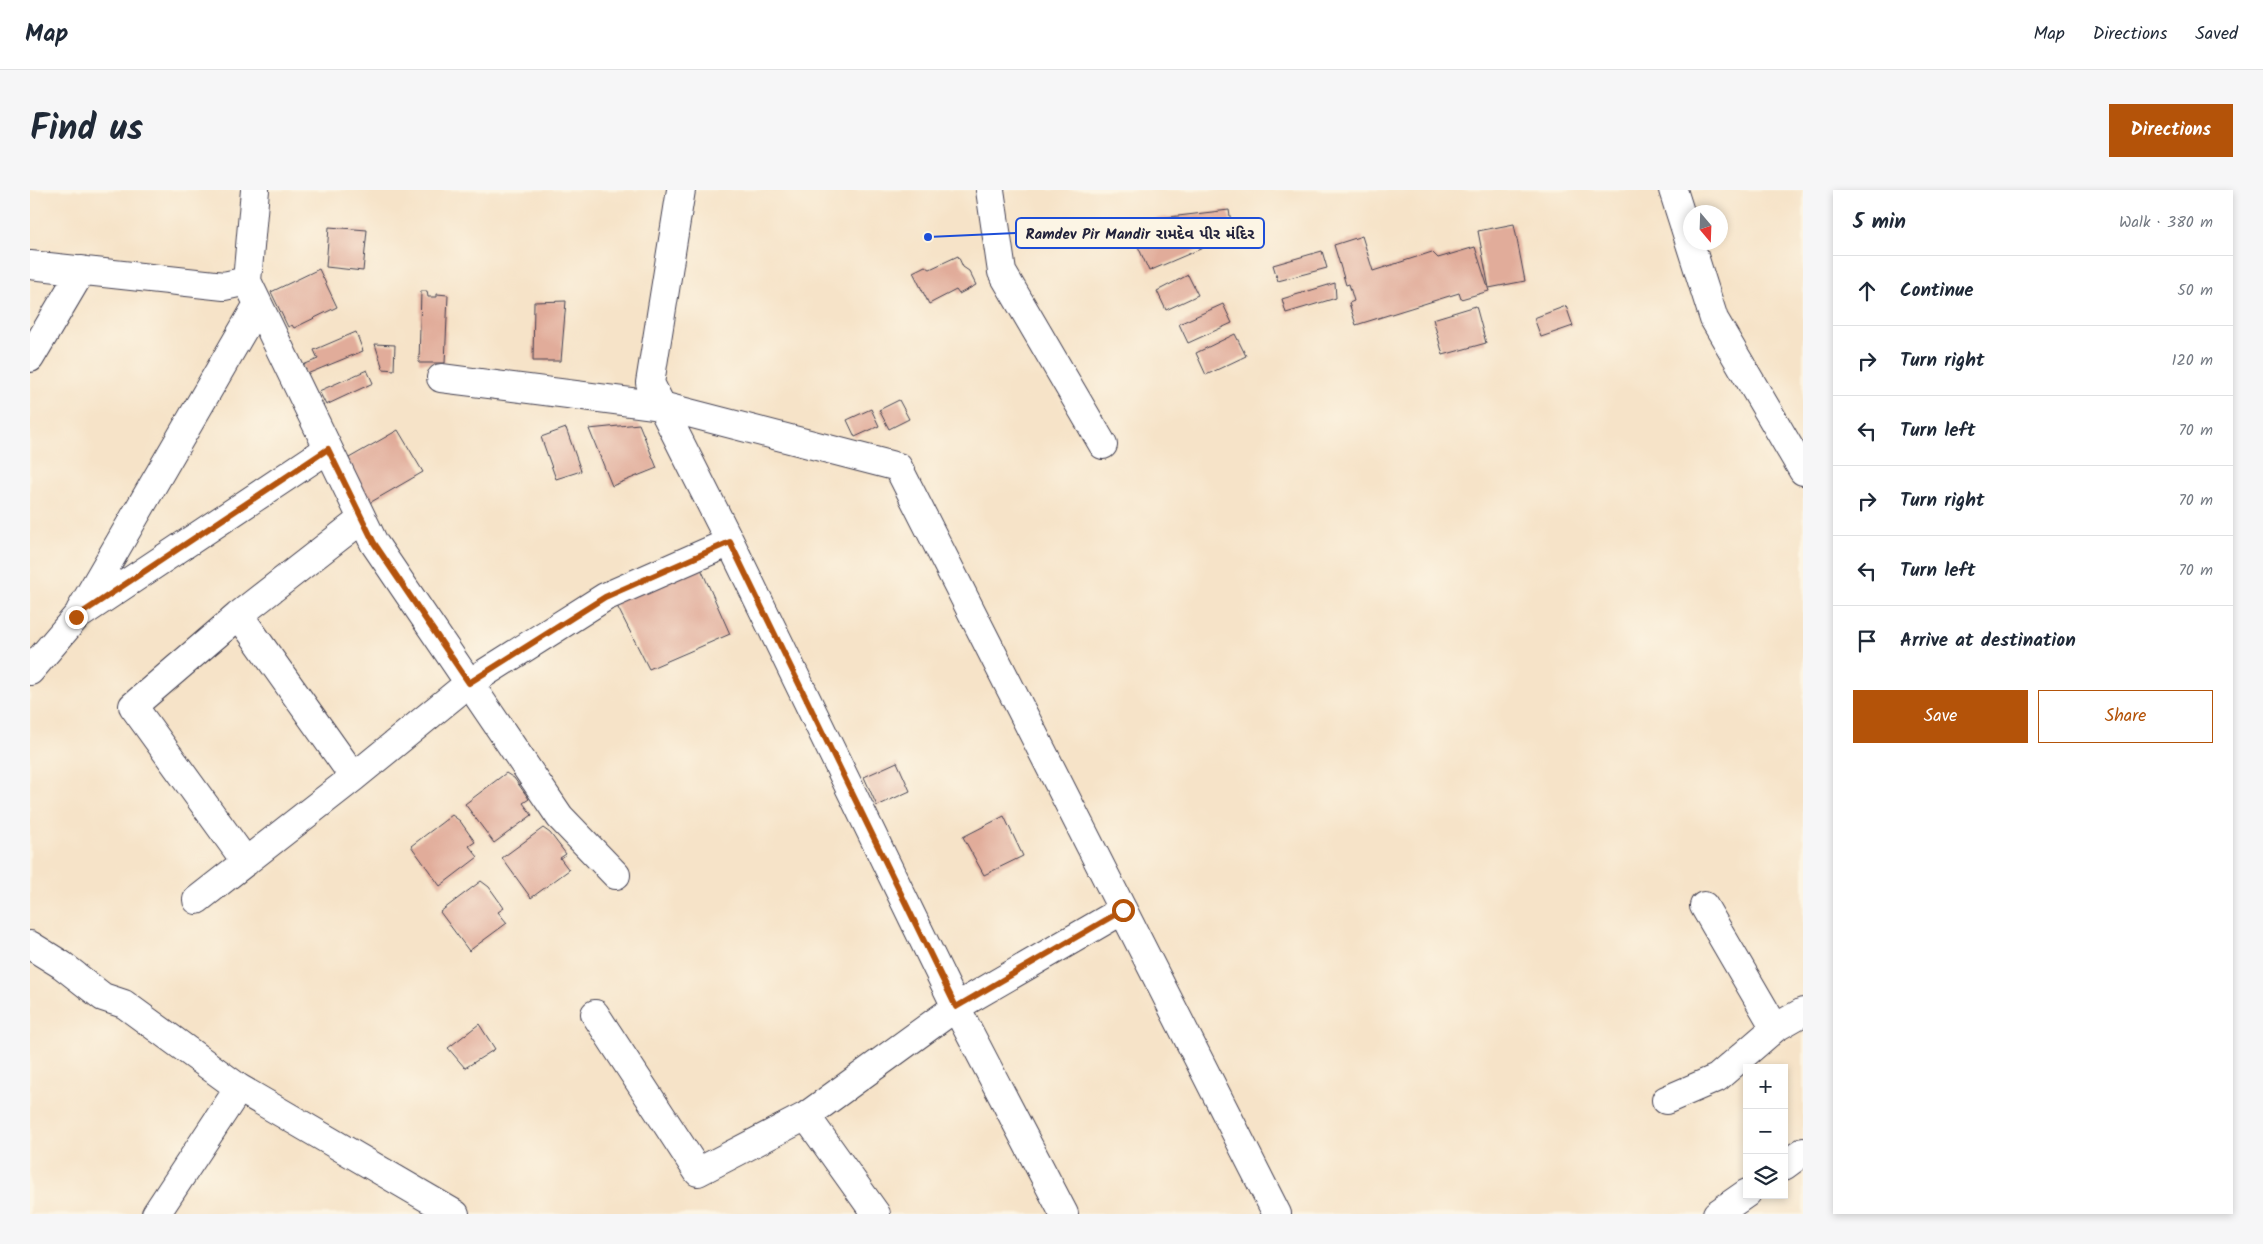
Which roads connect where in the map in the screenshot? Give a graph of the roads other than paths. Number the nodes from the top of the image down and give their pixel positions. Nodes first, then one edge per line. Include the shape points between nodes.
1 (255, 190) edge
2 (680, 190) edge
3 (990, 190) edge
4 (1673, 190) edge
5 (30, 265) edge
6 (82, 270) junction
7 (253, 293) junction
8 (30, 358) edge
9 (441, 378) dead end
10 (662, 406) junction
11 (1103, 445) dead end
12 (328, 449) junction
13 (1803, 471) edge
14 (362, 519) junction
15 (730, 542) junction
16 (239, 615) junction
17 (76, 617) junction
18 (30, 671) edge
19 (469, 683) junction
20 (354, 776) junction
21 (246, 862) junction
22 (616, 875) dead end
23 (197, 900) dead end
24 (1704, 906) dead end
25 (1123, 910) junction
26 (30, 945) edge
27 (956, 1007) junction
28 (1803, 1012) edge
29 (595, 1014) dead end
30 (1774, 1028) junction
31 (239, 1088) junction
32 (1666, 1100) dead end
33 (806, 1116) junction
34 (1803, 1152) edge
35 (1788, 1163) edge
36 (1743, 1195) edge
37 (156, 1214) edge
38 (455, 1214) edge
39 (876, 1214) edge
40 (1064, 1214) edge
41 (1277, 1214) edge
42 (1717, 1214) edge

1 - 7 street
2 - 10 street via 650,383
3 - 11 street via 1002,272
4 - 13 street via 1714,319
5 - 6 street
6 - 7 street via 224,286
6 - 8 street
7 - 12 street
7 - 17 street
9 - 10 street
10 - 15 street
10 - 25 street via 898,467
12 - 14 street
12 - 17 street
14 - 16 street
14 - 19 street via 374,543
15 - 19 street via 605,597
15 - 27 street
16 - 20 street
16 - 21 street via 133,706
17 - 18 street
19 - 20 street
19 - 22 street via 560,818
20 - 21 street
21 - 23 street
24 - 30 street
25 - 27 street
25 - 41 street
26 - 31 street via 103,997 124,1004
27 - 33 street
27 - 40 street
28 - 30 street
29 - 33 street via 698,1172
30 - 32 street via 1717,1078
31 - 37 street
31 - 38 street
33 - 39 street
34 - 35 street
36 - 42 street

